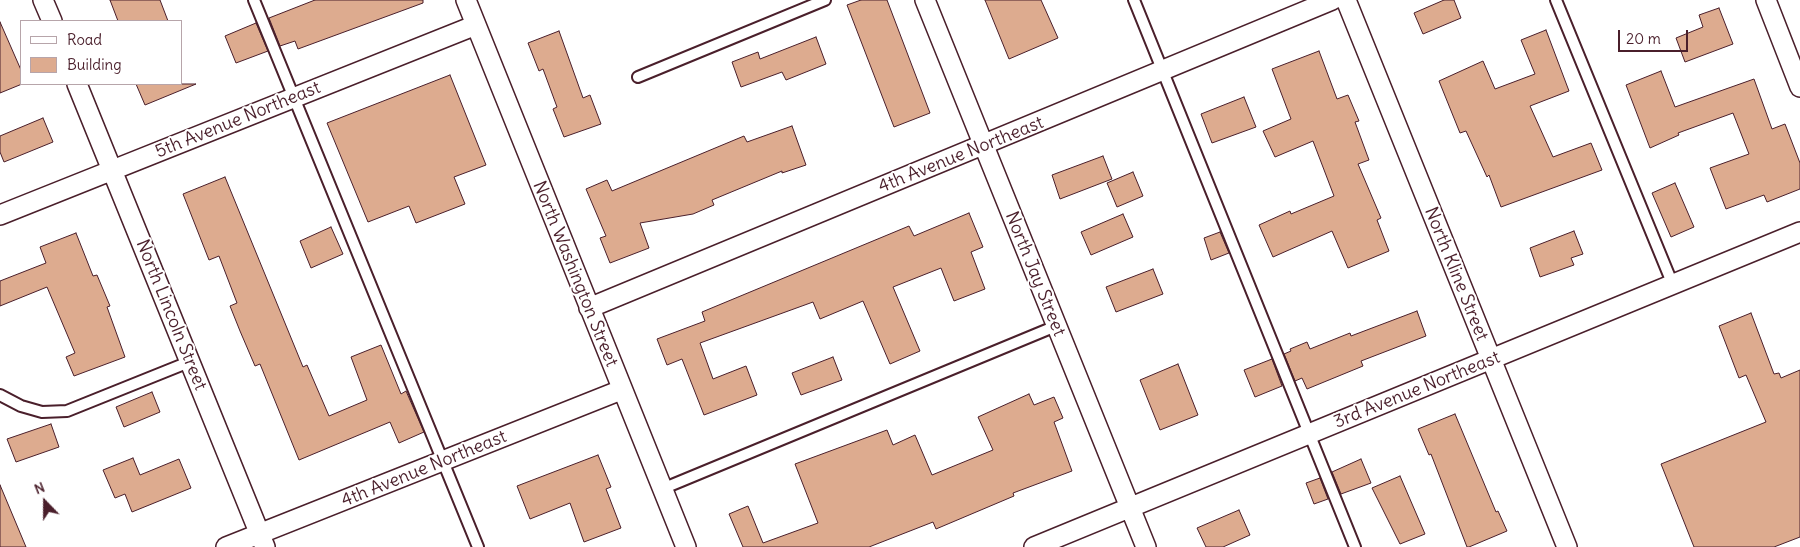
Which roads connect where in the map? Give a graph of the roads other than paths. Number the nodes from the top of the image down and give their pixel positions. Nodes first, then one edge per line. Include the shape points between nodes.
1 (43, 0) edge
2 (254, 0) edge
3 (466, 0) edge
4 (825, 0) edge
5 (925, 0) edge
6 (1134, 0) edge
7 (1332, 0) edge
8 (1346, 0) edge
9 (1556, 0) edge
10 (1766, 0) edge
11 (52, 20) edge
12 (476, 25) junction
13 (1163, 71) junction
14 (638, 78) dead end
15 (77, 85) edge
16 (1800, 87) edge
17 (294, 98) junction
18 (983, 145) junction
19 (111, 170) junction
20 (0, 215) edge
21 (1800, 232) edge
22 (1673, 285) junction
23 (589, 308) junction
24 (1056, 326) junction
25 (1491, 360) junction
26 (189, 362) junction
27 (622, 390) junction
28 (0, 395) edge
29 (1310, 434) junction
30 (443, 461) junction
31 (662, 489) junction
32 (1130, 508) junction
33 (262, 540) edge
34 (226, 547) edge
35 (478, 547) edge
36 (686, 547) edge
37 (1034, 547) edge
38 (1146, 547) edge
39 (1355, 547) edge
40 (1568, 547) edge

1 - 11 street
2 - 17 lane
3 - 12 street, North Washington Street
4 - 14 lane
5 - 18 street, North Jay Street
6 - 13 lane
7 - 13 street, 4th Avenue Northeast
8 - 25 street, North Kline Street
9 - 22 lane
10 - 16 street
12 - 17 street, 5th Avenue Northeast
12 - 23 street, North Washington Street
13 - 18 street, 4th Avenue Northeast
13 - 29 lane
15 - 19 street, North Lincoln Street
17 - 19 street, 5th Avenue Northeast
17 - 30 lane
18 - 23 street, 4th Avenue Northeast
18 - 24 street, North Jay Street
19 - 20 street, 5th Avenue Northeast
19 - 26 street, North Lincoln Street
21 - 22 street, 3rd Avenue Northeast
22 - 25 street, 3rd Avenue Northeast
23 - 27 street, North Washington Street
24 - 31 lane
24 - 32 street, North Jay Street
25 - 29 street, 3rd Avenue Northeast
25 - 40 street, North Kline Street
26 - 28 lane via 67,411 42,412
26 - 33 street, North Lincoln Street
27 - 30 street, 4th Avenue Northeast
27 - 31 street, North Washington Street
29 - 32 street, 3rd Avenue Northeast
29 - 39 lane
30 - 33 street, 4th Avenue Northeast
30 - 35 lane
31 - 36 street, North Washington Street
32 - 37 street, 3rd Avenue Northeast
32 - 38 street, North Jay Street
33 - 34 street, 4th Avenue Northeast

